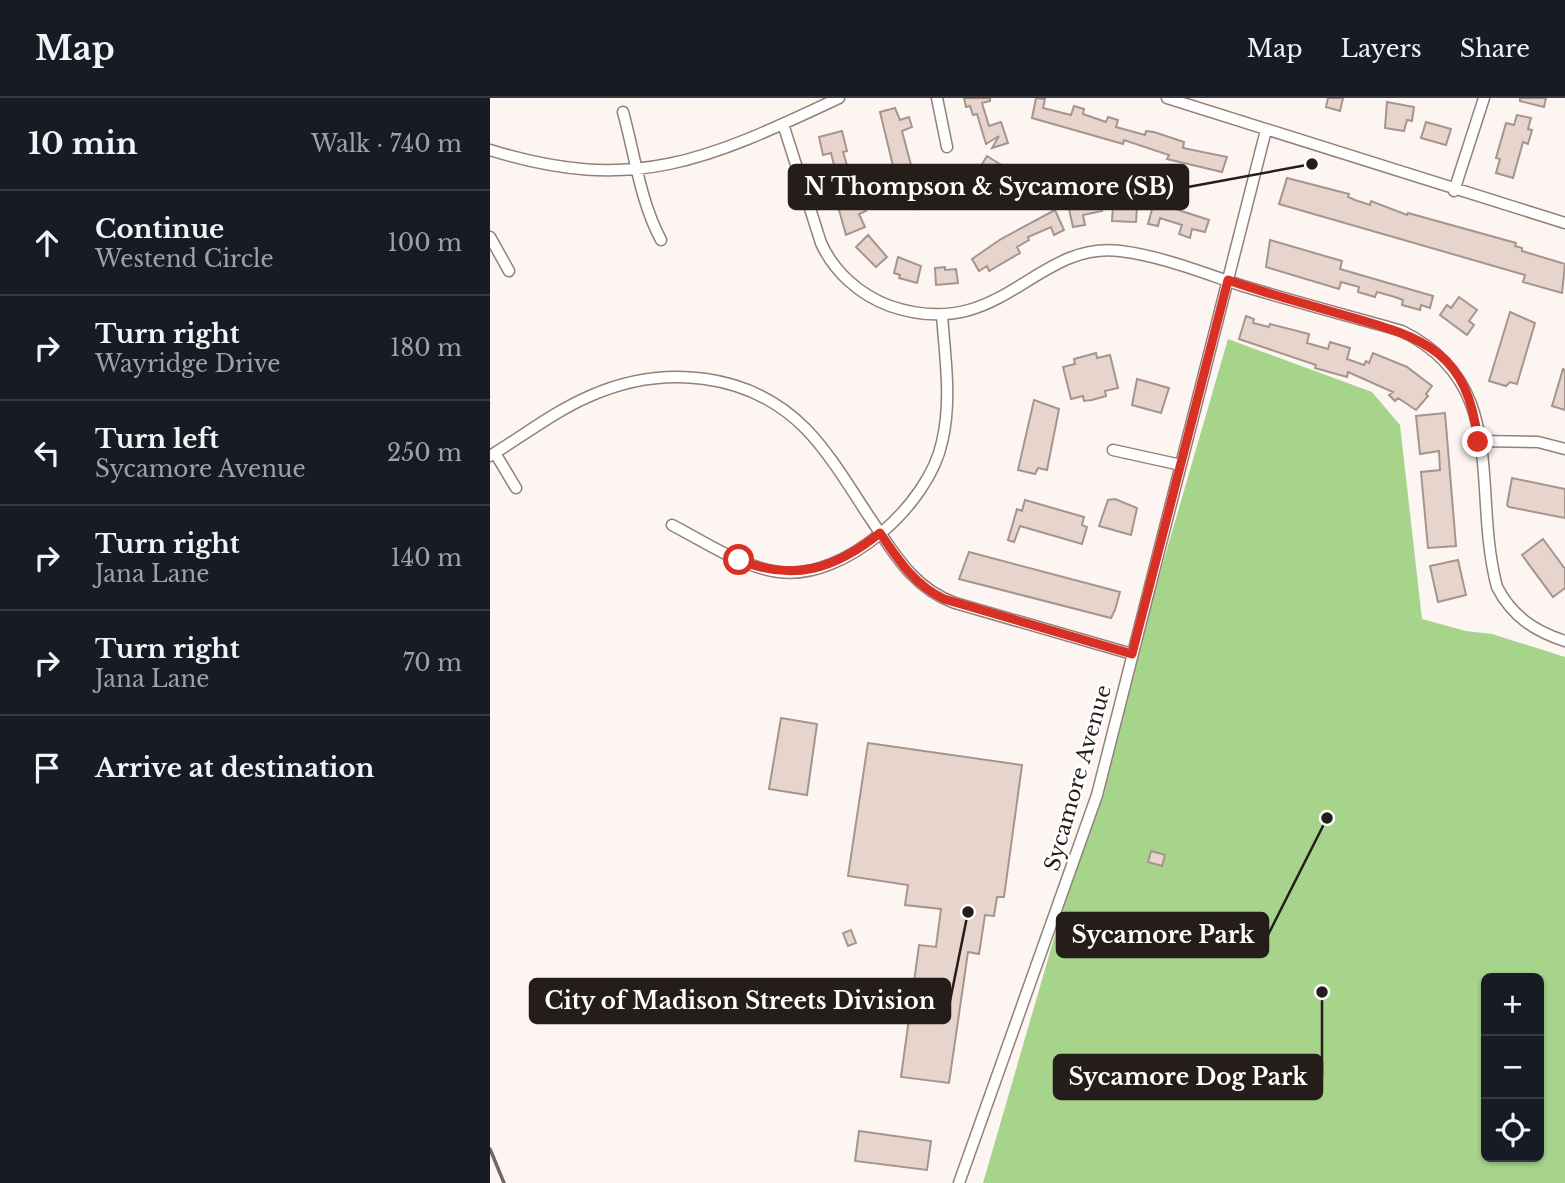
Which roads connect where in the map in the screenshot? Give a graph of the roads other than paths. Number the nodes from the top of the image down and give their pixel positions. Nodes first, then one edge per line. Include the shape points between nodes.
1 (839, 98) edge
2 (937, 98) edge
3 (1167, 98) edge
4 (1484, 98) edge
5 (623, 112) dead end
6 (783, 124) junction
7 (1266, 130) junction
8 (947, 147) dead end
9 (490, 150) edge
10 (640, 169) junction
11 (1454, 191) junction
12 (1565, 223) edge
13 (490, 237) edge
14 (661, 240) dead end
15 (509, 271) dead end
16 (1228, 280) junction
17 (942, 315) junction
18 (1478, 442) junction
19 (1565, 449) edge
20 (1113, 450) dead end
21 (493, 454) edge
22 (1181, 466) junction
23 (516, 488) dead end
24 (672, 525) dead end
25 (880, 533) junction
26 (1565, 641) edge
27 (1132, 654) junction
28 (959, 1183) edge

1 - 6 street
2 - 8 street
3 - 7 street
4 - 11 street
5 - 10 street
6 - 10 street via 700,158
6 - 17 street via 821,243 838,269 879,302
7 - 11 street
7 - 16 street, Sycamore Avenue
9 - 10 street via 540,164 606,172
10 - 14 street via 648,215
11 - 12 street
13 - 15 street
16 - 17 street via 1167,260 1099,251 1055,266 985,305
16 - 18 street via 1402,331 1430,346 1466,389 1474,405
16 - 22 street, Sycamore Avenue
17 - 25 street via 948,391 942,446 922,488
18 - 19 street via 1538,442
18 - 26 street via 1497,587 1513,612 1536,630
20 - 22 street
21 - 23 street
21 - 25 street via 578,401 622,384 674,376 718,381 763,397 800,423
22 - 27 street, Sycamore Avenue
24 - 25 street via 739,560 778,572 804,571 846,558
25 - 27 street via 911,575 944,599
27 - 28 street, Sycamore Avenue via 1094,804

